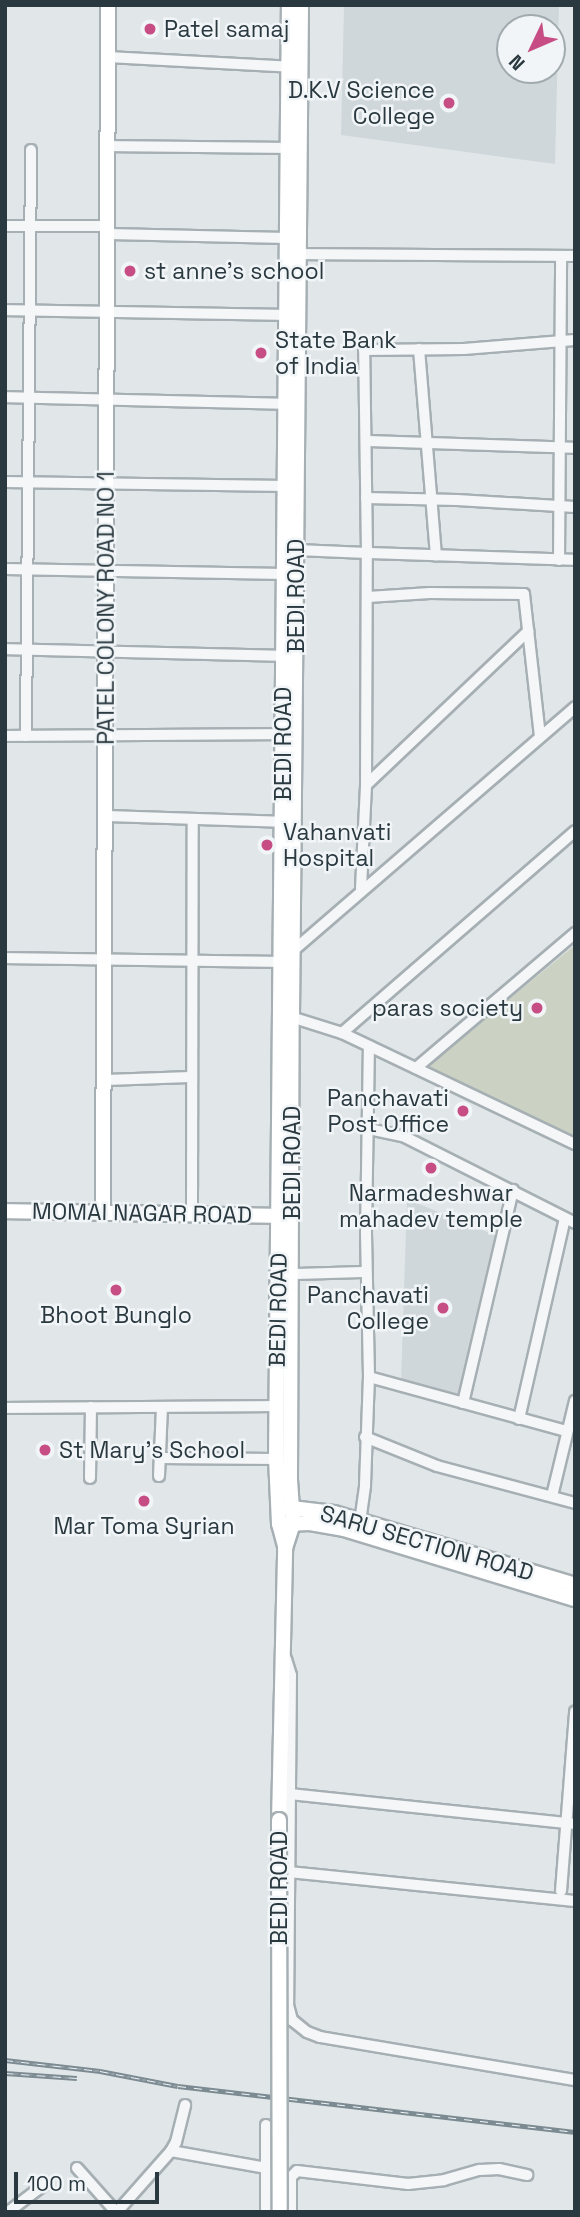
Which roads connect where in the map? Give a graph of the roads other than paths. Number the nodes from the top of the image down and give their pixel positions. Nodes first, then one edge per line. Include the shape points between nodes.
1 (108, 5) edge
2 (289, 5) edge
3 (302, 5) edge
4 (108, 57) junction
5 (290, 67) junction
6 (107, 146) junction
7 (287, 148) junction
8 (31, 150) dead end
9 (5, 226) edge
10 (30, 226) junction
11 (109, 230) junction
12 (286, 238) junction
13 (293, 254) junction
14 (561, 256) junction
15 (575, 256) edge
16 (5, 310) edge
17 (30, 311) junction
18 (108, 312) junction
19 (285, 315) junction
20 (575, 340) edge
21 (562, 341) junction
22 (419, 349) junction
23 (5, 397) edge
24 (29, 398) junction
25 (106, 400) junction
26 (287, 404) junction
27 (366, 441) junction
28 (426, 443) junction
29 (561, 448) junction
30 (575, 449) edge
31 (5, 482) edge
32 (28, 482) junction
33 (106, 482) junction
34 (286, 486) junction
35 (366, 498) junction
36 (430, 500) junction
37 (560, 506) junction
38 (575, 508) edge
39 (297, 551) junction
40 (367, 554) junction
41 (436, 555) junction
42 (559, 560) junction
43 (575, 560) edge
44 (5, 569) edge
45 (29, 569) junction
46 (106, 570) junction
47 (285, 574) junction
48 (368, 597) junction
49 (528, 631) junction
50 (5, 649) edge
51 (27, 650) junction
52 (105, 651) junction
53 (284, 656) junction
54 (575, 707) edge
55 (290, 734) junction
56 (105, 735) junction
57 (5, 736) edge
58 (26, 736) junction
59 (540, 737) junction
60 (366, 785) junction
61 (105, 816) junction
62 (193, 819) junction
63 (283, 822) junction
64 (575, 831) edge
65 (361, 888) junction
66 (575, 933) edge
67 (295, 947) junction
68 (5, 958) edge
69 (104, 958) junction
70 (192, 960) junction
71 (280, 962) junction
72 (286, 1015) junction
73 (342, 1033) junction
74 (369, 1046) junction
75 (416, 1068) junction
76 (192, 1077) junction
77 (104, 1080) junction
78 (369, 1129) junction
79 (575, 1144) edge
80 (513, 1189) junction
81 (5, 1211) edge
82 (103, 1211) junction
83 (192, 1214) junction
84 (279, 1216) junction
85 (570, 1221) edge
86 (366, 1272) junction
87 (293, 1274) junction
88 (369, 1377) junction
89 (575, 1401) edge
90 (463, 1403) junction
91 (277, 1406) junction
92 (91, 1407) junction
93 (162, 1407) junction
94 (5, 1408) edge
95 (519, 1419) junction
96 (567, 1431) junction
97 (365, 1437) junction
98 (160, 1458) junction
99 (276, 1459) junction
100 (159, 1476) dead end
101 (90, 1478) dead end
102 (552, 1496) junction
103 (575, 1503) edge
104 (285, 1507) junction
105 (360, 1522) junction
106 (286, 1524) junction
107 (575, 1585) edge
108 (575, 1599) edge
109 (283, 1647) junction
110 (575, 1712) edge
111 (290, 1794) junction
112 (571, 1824) edge
113 (289, 1872) junction
114 (561, 1891) dead end
115 (575, 1901) edge
116 (575, 2080) edge
117 (185, 2105) dead end
118 (266, 2125) dead end
119 (171, 2151) junction
120 (77, 2168) dead end
121 (266, 2168) junction
122 (527, 2175) dead end
123 (45, 2184) dead end
124 (8, 2212) edge
125 (116, 2212) edge
126 (266, 2212) edge
127 (280, 2212) edge
128 (291, 2212) edge

1 - 4 main road, PATEL COLONY ROAD NO 1
2 - 5 main road, BEDI ROAD
3 - 13 main road, BEDI ROAD
4 - 5 street
4 - 6 main road, PATEL COLONY ROAD NO 1
5 - 7 main road, BEDI ROAD
6 - 7 street
6 - 11 main road, PATEL COLONY ROAD NO 1
7 - 12 main road, BEDI ROAD
8 - 10 street
9 - 10 street
10 - 11 street
10 - 17 street
11 - 12 street
11 - 18 main road, PATEL COLONY ROAD NO 1
12 - 13 main road, BEDI ROAD
13 - 14 street
13 - 19 main road, BEDI ROAD
13 - 39 main road, BEDI ROAD
14 - 15 street
14 - 21 street
16 - 17 street
17 - 18 street
17 - 24 street
18 - 19 street
18 - 25 main road, PATEL COLONY ROAD NO 1
19 - 26 main road, BEDI ROAD
20 - 21 street
21 - 22 street
21 - 29 street
22 - 27 street via 364,350
22 - 28 street
23 - 24 street
24 - 25 street
24 - 32 street
25 - 26 street
25 - 33 main road, PATEL COLONY ROAD NO 1
26 - 34 main road, BEDI ROAD
27 - 28 street
27 - 35 street
28 - 29 street
28 - 36 street
29 - 30 street
29 - 37 street
31 - 32 street
32 - 33 street
32 - 45 street
33 - 34 street
33 - 46 main road, PATEL COLONY ROAD NO 1
34 - 47 main road, BEDI ROAD
35 - 36 street
35 - 40 street
36 - 37 street
36 - 41 street
37 - 38 street
37 - 42 street
39 - 40 street
39 - 55 main road, BEDI ROAD
40 - 41 street
40 - 48 street
41 - 42 street
42 - 43 street
44 - 45 street
45 - 46 street
45 - 51 street
46 - 47 street
46 - 52 main road, PATEL COLONY ROAD NO 1
47 - 53 main road, BEDI ROAD
48 - 49 street via 524,594
48 - 60 street
49 - 59 street
49 - 60 street
50 - 51 street
51 - 52 street
51 - 58 street
52 - 53 street
52 - 56 main road, PATEL COLONY ROAD NO 1
53 - 55 main road, BEDI ROAD
54 - 59 street
55 - 56 street
55 - 63 main road, BEDI ROAD
55 - 67 main road, BEDI ROAD
56 - 58 street
56 - 61 main road, PATEL COLONY ROAD NO 1
57 - 58 street
59 - 65 street
60 - 65 street
61 - 62 street
61 - 69 main road, PATEL COLONY ROAD NO 1
62 - 63 street
62 - 70 street
63 - 71 main road, BEDI ROAD
64 - 73 street
65 - 67 street
66 - 75 street
67 - 71 street
67 - 72 main road, BEDI ROAD
68 - 69 street
69 - 70 street
69 - 77 main road, PATEL COLONY ROAD NO 1
70 - 71 street
70 - 76 street
71 - 72 main road, BEDI ROAD
72 - 73 street
72 - 84 main road, BEDI ROAD
72 - 87 main road, BEDI ROAD
73 - 74 street
74 - 75 street
74 - 78 street
75 - 79 street
76 - 77 street
76 - 83 street
77 - 82 main road, PATEL COLONY ROAD NO 1
78 - 80 street via 403,1136
78 - 86 street
80 - 85 street
80 - 90 street
81 - 82 main road, MOMAI NAGAR ROAD
82 - 83 main road, MOMAI NAGAR ROAD
83 - 84 main road, MOMAI NAGAR ROAD
84 - 91 main road, BEDI ROAD
85 - 95 street
86 - 87 street
86 - 88 street
87 - 104 main road, BEDI ROAD
88 - 90 street
88 - 97 street
89 - 96 street
90 - 95 street
91 - 93 street
91 - 99 main road, BEDI ROAD
92 - 93 street
92 - 94 street
92 - 101 street
93 - 98 street
95 - 96 street
96 - 102 street
97 - 102 street via 437,1466
97 - 105 street
98 - 99 street
98 - 100 street
99 - 104 main road, BEDI ROAD
102 - 103 street
104 - 105 main road, SARU SECTION ROAD via 334,1513
104 - 106 main road, BEDI ROAD
105 - 107 main road, SARU SECTION ROAD
106 - 108 main road, SARU SECTION ROAD via 344,1529
106 - 109 main road, BEDI ROAD
109 - 111 street via 291,1675
109 - 127 main road, BEDI ROAD, bridge
110 - 112 street
111 - 112 street
111 - 113 street
112 - 114 street
113 - 115 street
113 - 116 street via 288,2005 298,2026 320,2037
117 - 119 street
118 - 121 street
119 - 121 street
119 - 125 street
120 - 125 street
121 - 126 street
122 - 128 street via 480,2170 408,2184 297,2171 291,2178
123 - 124 street

